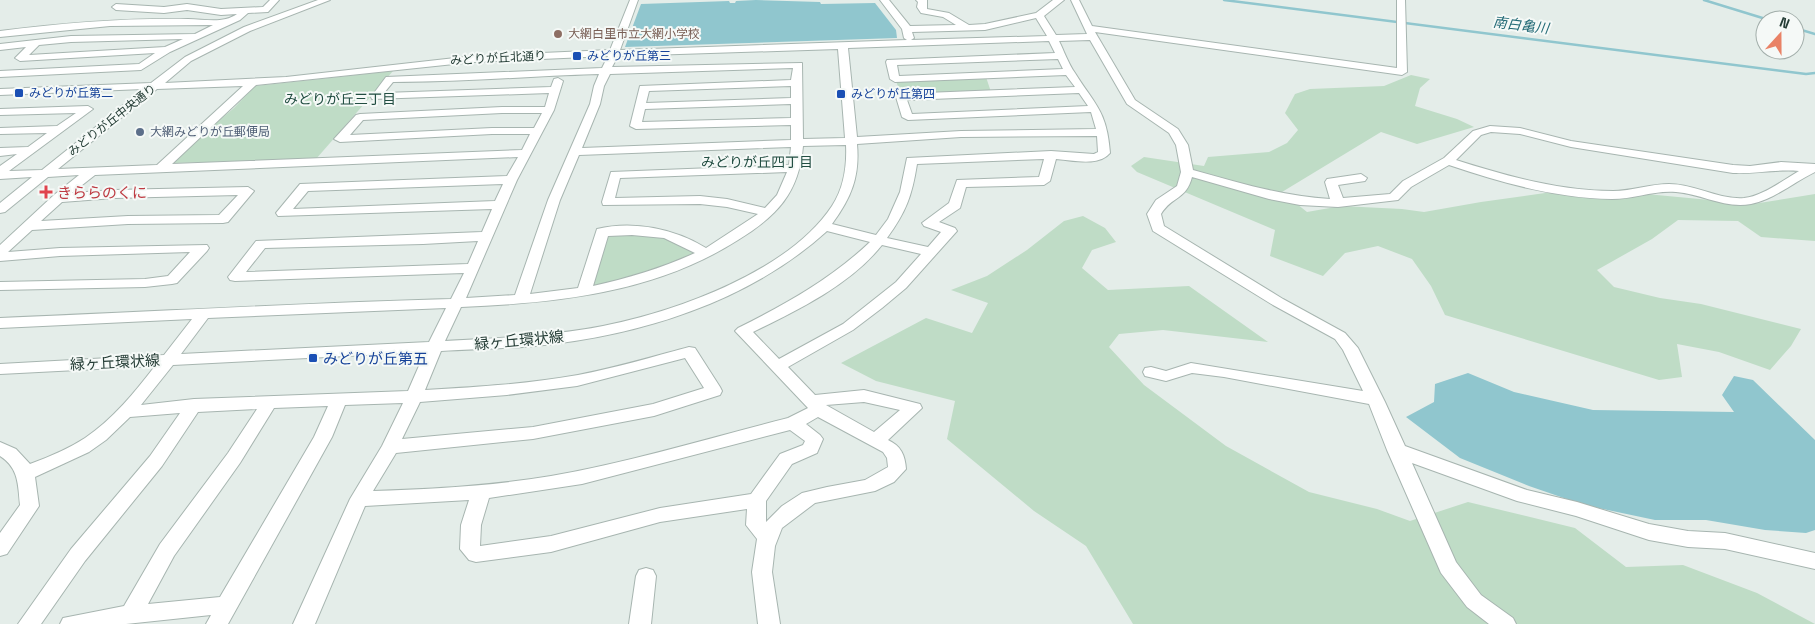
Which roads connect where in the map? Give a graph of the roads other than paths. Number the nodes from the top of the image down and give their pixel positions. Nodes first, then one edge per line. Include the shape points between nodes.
1 (275, 0) edge
2 (326, 0) edge
3 (634, 0) edge
4 (884, 0) edge
5 (920, 0) edge
6 (1060, 0) edge
7 (1075, 0) edge
8 (1401, 0) edge
9 (125, 2) dead end
10 (116, 7) junction
11 (246, 11) junction
12 (1038, 16) junction
13 (224, 23) junction
14 (89, 25) junction
15 (968, 28) junction
16 (907, 29) junction
17 (1091, 32) junction
18 (0, 34) edge
19 (197, 36) junction
20 (228, 37) junction
21 (1052, 37) junction
22 (37, 42) junction
23 (910, 42) junction
24 (843, 45) junction
25 (0, 47) edge
26 (167, 50) junction
27 (614, 53) junction
28 (1061, 56) junction
29 (604, 72) junction
30 (1069, 72) junction
31 (562, 73) junction
32 (0, 74) edge
33 (989, 76) junction
34 (253, 82) junction
35 (795, 83) junction
36 (155, 86) junction
37 (554, 90) junction
38 (1082, 90) junction
39 (0, 92) edge
40 (995, 94) junction
41 (795, 101) junction
42 (641, 106) junction
43 (1095, 109) junction
44 (549, 110) junction
45 (0, 112) edge
46 (798, 121) junction
47 (60, 129) junction
48 (0, 131) edge
49 (538, 131) junction
50 (1103, 132) junction
51 (851, 141) junction
52 (796, 144) junction
53 (32, 150) junction
54 (0, 152) edge
55 (576, 152) junction
56 (526, 153) junction
57 (1051, 155) junction
58 (1448, 161) junction
59 (162, 168) junction
60 (794, 168) junction
61 (1813, 168) edge
62 (92, 170) junction
63 (1187, 172) junction
64 (0, 174) edge
65 (43, 174) junction
66 (1361, 178) dead end
67 (511, 180) junction
68 (58, 198) junction
69 (1338, 202) junction
70 (499, 205) junction
71 (0, 209) edge
72 (768, 213) junction
73 (28, 226) junction
74 (822, 226) junction
75 (486, 236) junction
76 (878, 240) junction
77 (0, 252) edge
78 (930, 252) junction
79 (706, 254) junction
80 (0, 257) edge
81 (473, 268) junction
82 (0, 286) edge
83 (584, 291) junction
84 (521, 299) junction
85 (454, 303) junction
86 (205, 312) junction
87 (0, 323) edge
88 (435, 346) junction
89 (167, 360) junction
90 (778, 366) junction
91 (0, 369) edge
92 (1151, 372) dead end
93 (415, 396) junction
94 (339, 399) junction
95 (1375, 399) junction
96 (269, 403) junction
97 (194, 405) junction
98 (815, 405) junction
99 (126, 412) junction
100 (793, 423) junction
101 (875, 441) junction
102 (390, 447) junction
103 (0, 448) edge
104 (1396, 450) junction
105 (25, 474) junction
106 (481, 493) junction
107 (359, 499) junction
108 (757, 500) junction
109 (768, 537) junction
110 (0, 548) edge
111 (1815, 561) edge
112 (646, 576) dead end
113 (226, 605) junction
114 (130, 614) junction
115 (29, 624) edge
116 (71, 624) edge
117 (217, 624) edge
118 (304, 624) edge
119 (640, 624) edge
120 (769, 624) edge
121 (1505, 624) edge

1 - 11 street via 265,10
2 - 20 street
3 - 27 street
4 - 16 street
5 - 15 street via 924,11 946,15
6 - 12 street
7 - 17 street
8 - 17 street, みどりが丘北通り via 1402,72
9 - 10 street
10 - 11 street
10 - 14 street
11 - 13 street
12 - 15 street
12 - 21 street
13 - 14 street
13 - 19 street
14 - 18 street
15 - 16 street
16 - 23 street
17 - 21 street, みどりが丘北通り
17 - 63 street via 1131,102 1174,131 1182,145
19 - 20 street
19 - 22 street
19 - 26 street
20 - 36 street, みどりが丘中央通り via 188,59
21 - 23 street, みどりが丘北通り
21 - 28 street
22 - 25 street
22 - 26 street via 20,58
23 - 24 street, みどりが丘北通り
24 - 27 street, みどりが丘北通り
24 - 51 street, 緑ヶ丘環状線
26 - 32 street via 141,67
27 - 29 street
27 - 34 street, みどりが丘北通り via 466,59
28 - 30 street
28 - 33 street via 891,62 894,79
29 - 31 street
29 - 35 street via 798,65
29 - 55 street
30 - 33 street
30 - 38 street
31 - 37 street
31 - 37 street via 390,79 376,97
33 - 40 street
34 - 36 street, みどりが丘北通り
34 - 59 street
35 - 41 street
35 - 42 street via 644,88
36 - 39 street, みどりが丘北通り
36 - 65 street, みどりが丘中央通り
37 - 44 street
38 - 40 street
38 - 43 street
40 - 43 street via 901,97 908,117
41 - 42 street
41 - 46 street
42 - 46 street via 636,126
43 - 50 street
44 - 49 street
44 - 49 street via 360,117 340,139
45 - 47 street via 88,108
46 - 52 street
47 - 48 street
47 - 53 street
49 - 56 street
50 - 51 street via 961,134
50 - 57 street via 1104,153 1101,156
51 - 52 street
51 - 74 street, 緑ヶ丘環状線 via 853,163 850,179 838,206
52 - 55 street
52 - 60 street
53 - 54 street
53 - 64 street
55 - 84 street via 554,200
56 - 59 street
56 - 67 street
57 - 76 street via 911,161 910,182 903,205
57 - 78 street via 1044,181 961,183 956,205 929,223 950,231
58 - 61 street via 1517,183 1572,193 1616,195 1678,188 1738,202 1751,200
58 - 61 street via 1478,133 1490,129 1520,131 1571,144 1734,169
58 - 69 street via 1407,184 1394,197
59 - 62 street
60 - 72 street via 782,197
60 - 72 street via 615,175 608,202 700,200
62 - 65 street
62 - 68 street
63 - 69 street via 1300,202
63 - 95 street via 1183,188 1161,203 1154,214 1158,228 1340,336 1350,348
64 - 65 street
65 - 71 street, みどりが丘中央通り
66 - 69 street via 1331,182
67 - 70 street
67 - 70 street via 304,187 283,213
68 - 73 street
68 - 73 street via 248,191 224,219
70 - 75 street
72 - 79 street
73 - 77 street
74 - 76 street
74 - 88 street, 緑ヶ丘環状線 via 785,257 754,277 680,309 628,325 582,334 535,341
75 - 81 street
75 - 81 street via 261,244 235,277
76 - 78 street
76 - 90 street via 822,290 743,331
78 - 90 street via 877,306 841,331
79 - 83 street via 628,283
79 - 83 street via 685,239 668,233 644,230 602,232
80 - 82 street via 202,248 172,280
81 - 85 street
83 - 84 street
84 - 85 street
85 - 86 street
85 - 88 street
86 - 87 street
86 - 89 street
88 - 89 street, 緑ヶ丘環状線
88 - 93 street
89 - 91 street, 緑ヶ丘環状線
89 - 99 street
90 - 98 street
92 - 95 street via 1166,376 1192,368
93 - 94 street
93 - 102 street
93 - 102 street via 562,383 622,371 689,352 714,391 654,410 550,430
94 - 96 street
94 - 113 street via 323,437
95 - 104 street
96 - 97 street
96 - 114 street via 234,458 167,550
97 - 99 street
97 - 115 street via 156,461 78,555
98 - 100 street
98 - 101 street
98 - 101 street via 864,396 914,408
99 - 105 street via 99,437
100 - 106 street via 616,470
100 - 108 street via 814,439 811,449 786,459
101 - 109 street via 889,448 896,458 897,469 891,476 863,490 814,496 798,504 775,523
102 - 107 street
103 - 105 street via 15,456 23,465
104 - 111 street via 1524,496 1649,532 1725,541
104 - 121 street via 1448,567 1474,601
105 - 110 street via 30,506
106 - 107 street
106 - 108 street via 471,525 470,548 476,554 550,544 660,515
107 - 118 street
108 - 109 street via 756,525
109 - 120 street via 764,544 763,573
112 - 119 street
113 - 114 street
113 - 117 street
114 - 116 street

